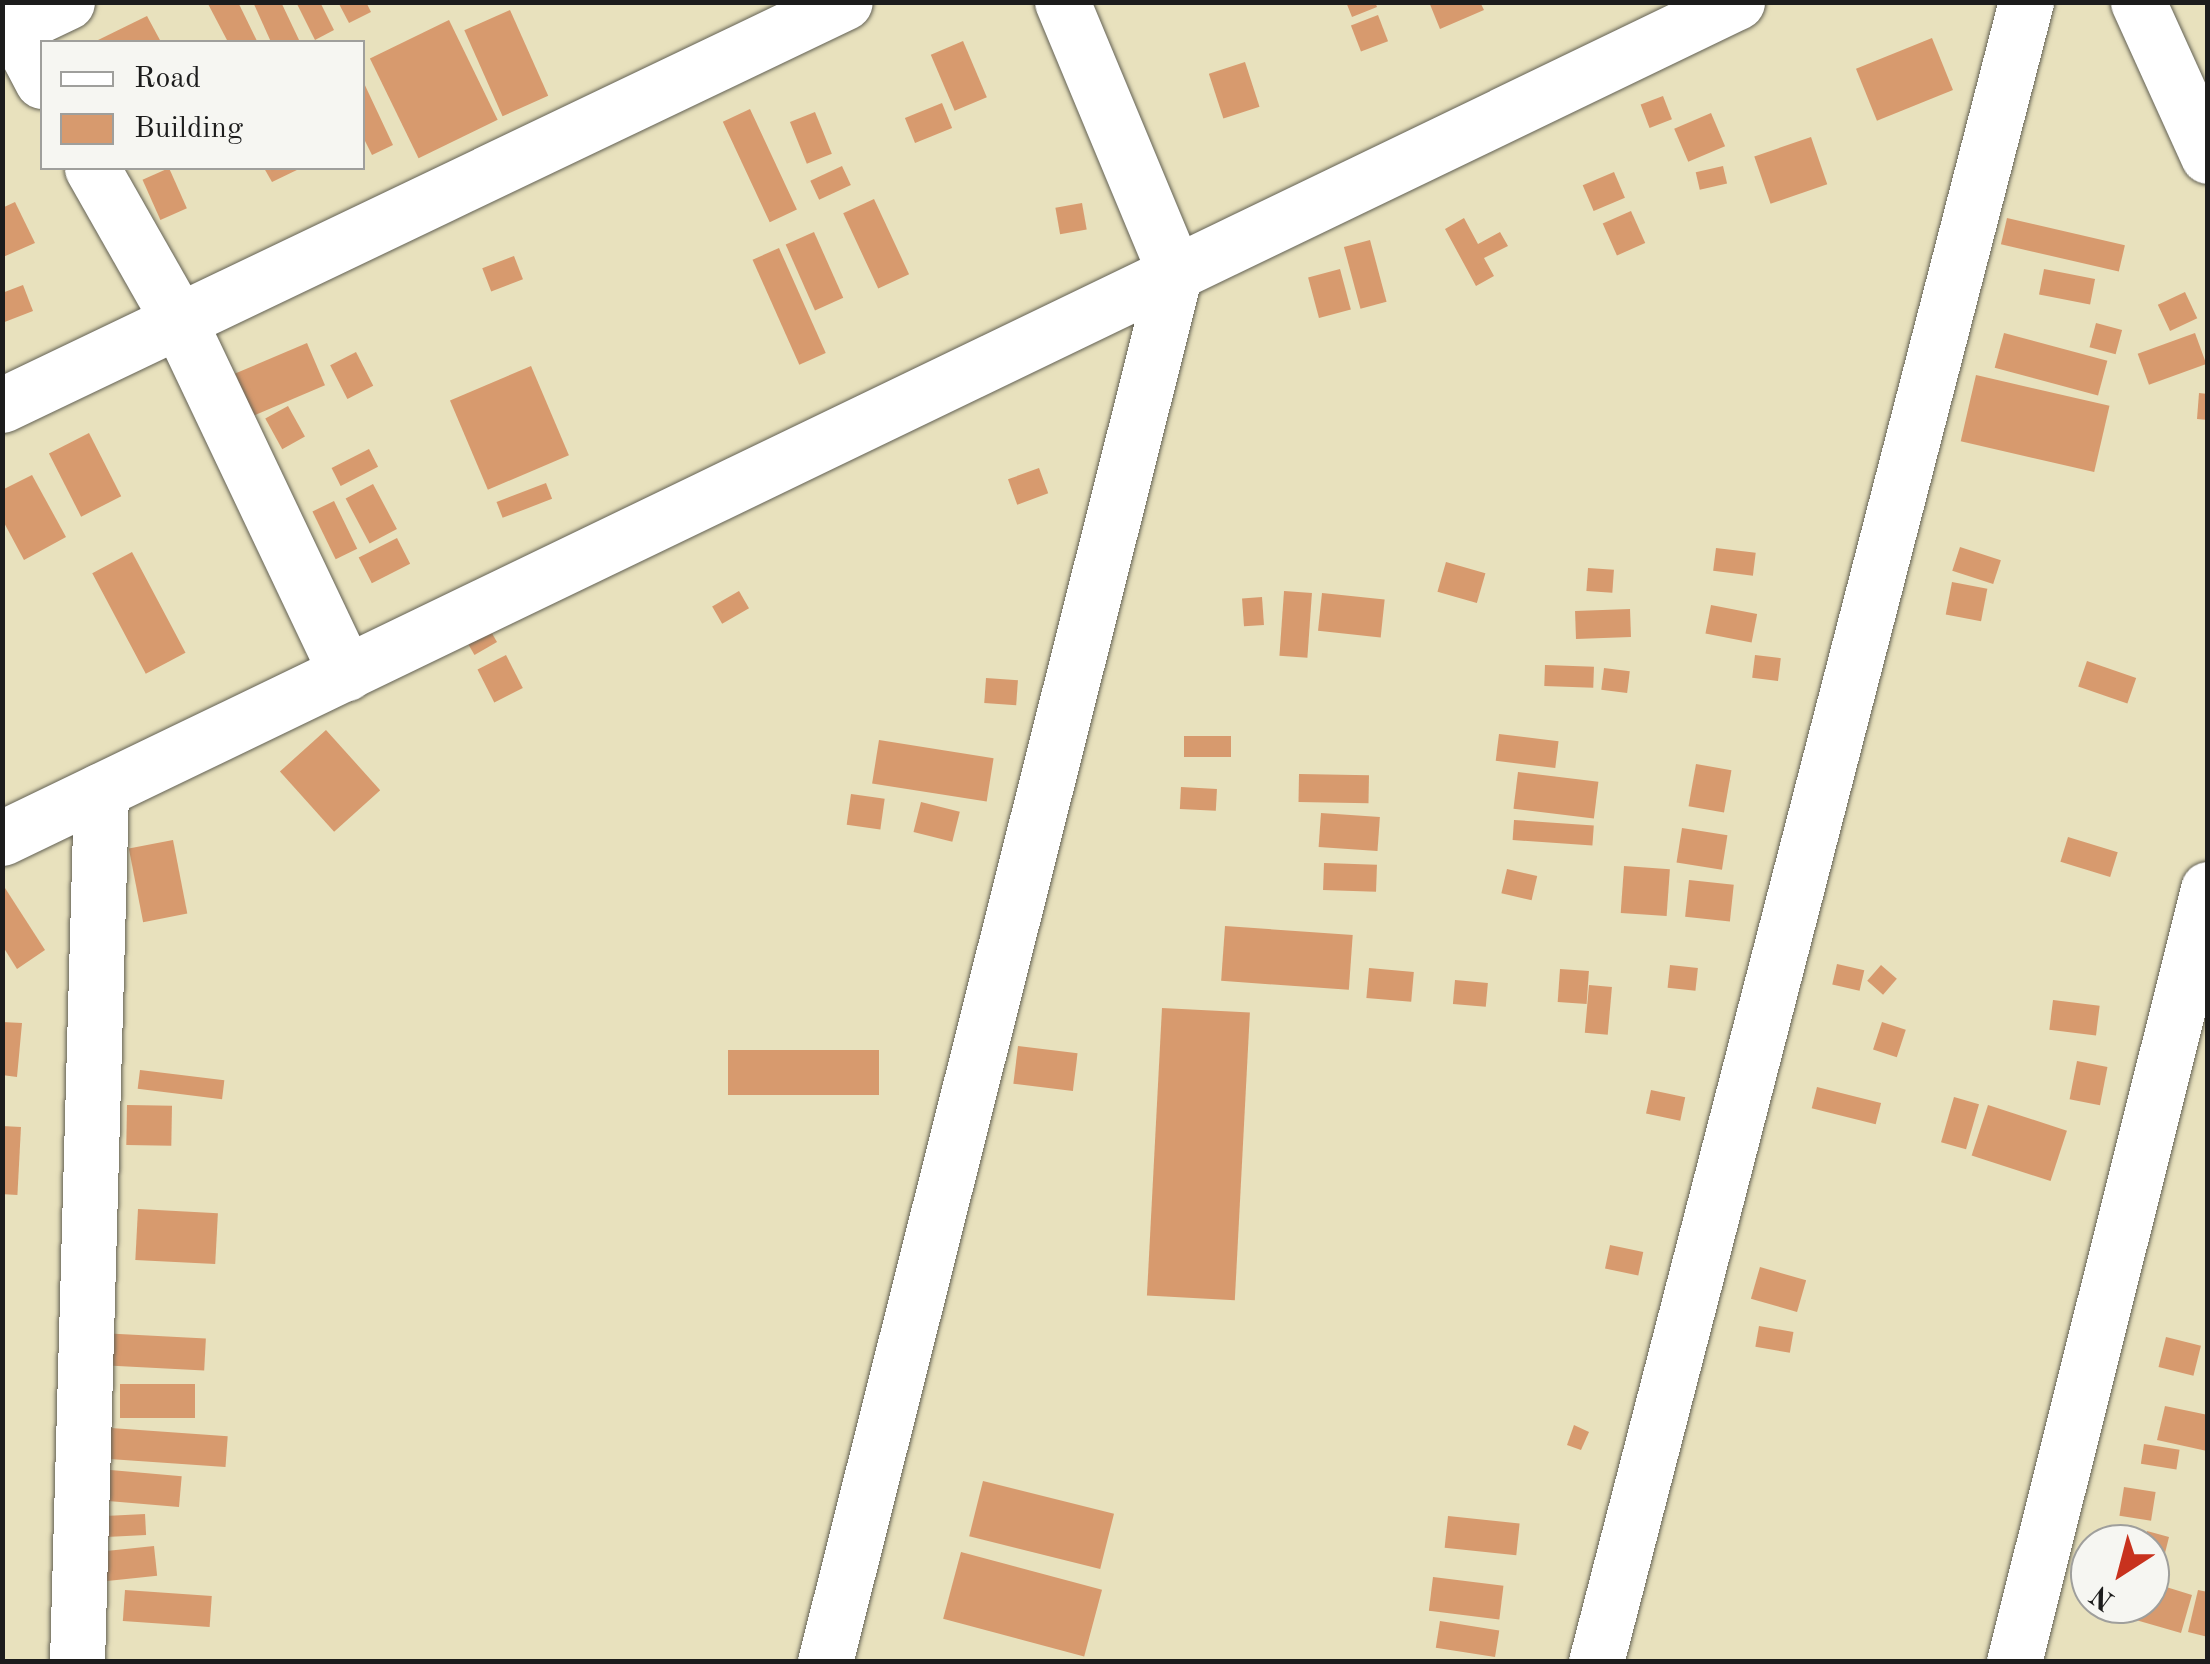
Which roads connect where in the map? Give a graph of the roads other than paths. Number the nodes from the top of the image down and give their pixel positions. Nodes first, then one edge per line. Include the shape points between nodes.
1 (67, 2) edge
2 (845, 2) edge
3 (1062, 2) edge
4 (1737, 2) edge
5 (2026, 2) edge
6 (2138, 2) edge
7 (6, 22) edge
8 (40, 78) edge
9 (2208, 156) edge
10 (93, 170) edge
11 (1175, 273) junction
12 (179, 320) junction
13 (2, 405) edge
14 (346, 672) junction
15 (101, 790) junction
16 (2, 838) edge
17 (2208, 889) edge
18 (77, 1662) edge
19 (825, 1662) edge
20 (1596, 1662) edge
21 (2014, 1662) edge

1 - 7 street
2 - 12 street
3 - 11 street
4 - 11 street
5 - 20 street
6 - 9 street
7 - 8 street
10 - 12 street
11 - 14 street
11 - 19 street
12 - 13 street
12 - 14 street
14 - 15 street
15 - 16 street
15 - 18 street
17 - 21 street

